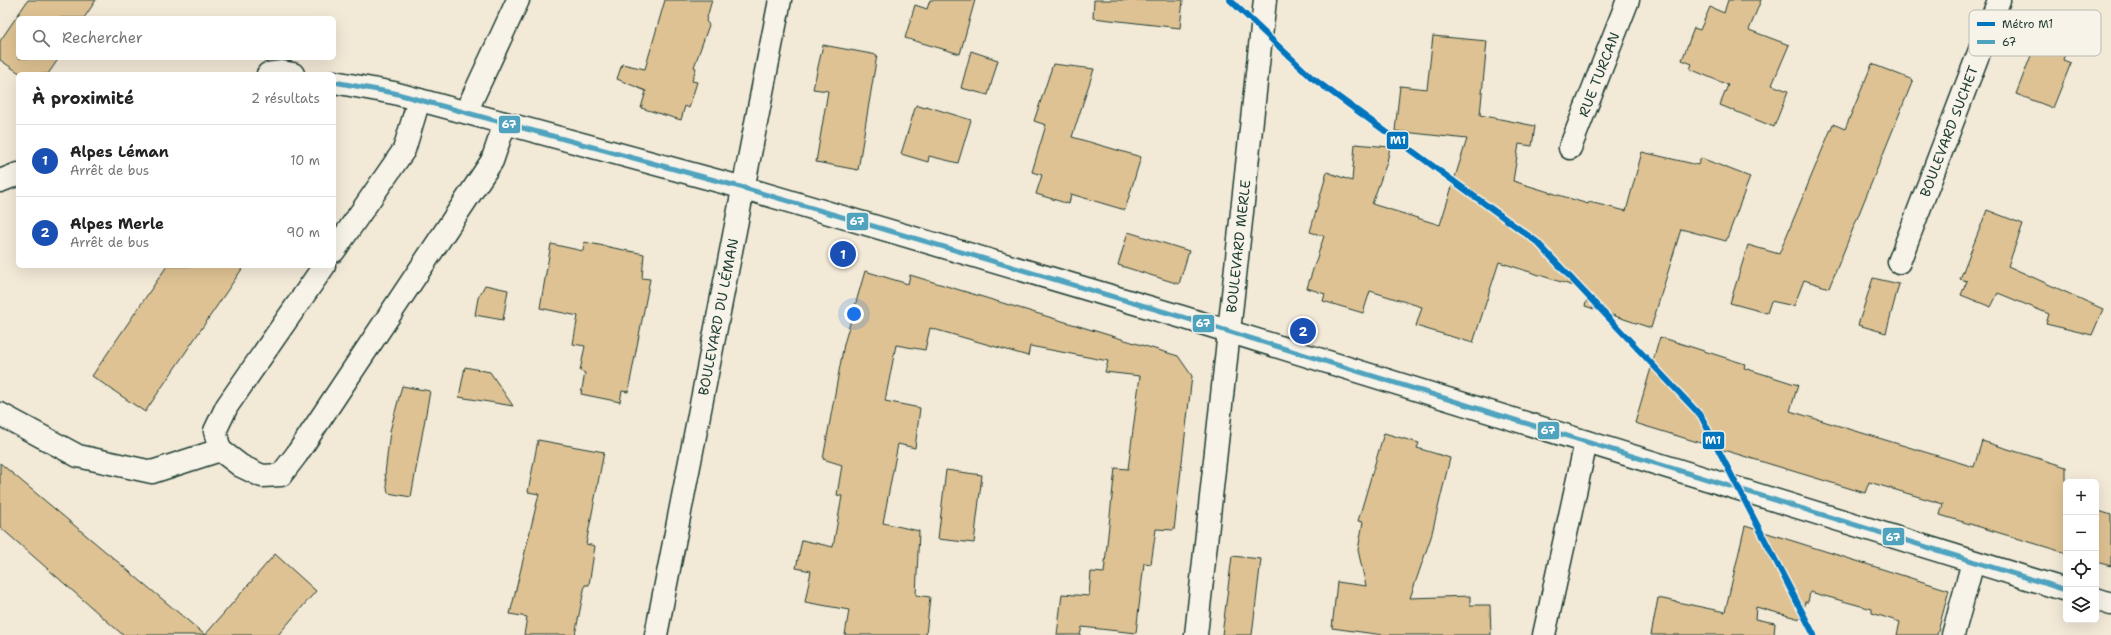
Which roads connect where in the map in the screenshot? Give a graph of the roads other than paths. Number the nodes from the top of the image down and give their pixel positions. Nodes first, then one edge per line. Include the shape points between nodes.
1 (518, 0) edge
2 (780, 0) edge
3 (1265, 0) edge
4 (1628, 0) edge
5 (1999, 0) edge
6 (1995, 10) edge
7 (1978, 56) edge
8 (336, 82) edge
9 (419, 100) junction
10 (466, 112) junction
11 (505, 123) junction
12 (1570, 148) dead end
13 (16, 175) edge
14 (0, 181) edge
15 (744, 188) junction
16 (336, 248) edge
17 (1899, 262) dead end
18 (323, 268) edge
19 (1229, 332) junction
20 (0, 414) edge
21 (1586, 442) junction
22 (220, 450) junction
23 (1973, 562) junction
24 (2063, 589) edge
25 (2099, 600) edge
26 (2111, 604) edge
27 (656, 635) edge
28 (1196, 635) edge
29 (1544, 635) edge
30 (1953, 635) edge

1 - 10 street
2 - 15 street, BOULEVARD DU LÉMAN
3 - 19 street, BOULEVARD MERLE
4 - 12 street, RUE TURCAN
5 - 6 street, BOULEVARD SUCHET
7 - 17 street, BOULEVARD SUCHET
8 - 9 street
9 - 10 street
9 - 16 street via 404,150
10 - 11 street
11 - 15 street
11 - 22 street via 492,161 281,475 262,476 241,466
13 - 14 street
15 - 19 street
15 - 27 street, BOULEVARD DU LÉMAN
18 - 22 street via 227,406 216,431
19 - 21 street
19 - 28 street, BOULEVARD MERLE
20 - 22 street via 78,456 152,472
21 - 23 street
21 - 29 street
23 - 24 street
23 - 30 street
25 - 26 street

